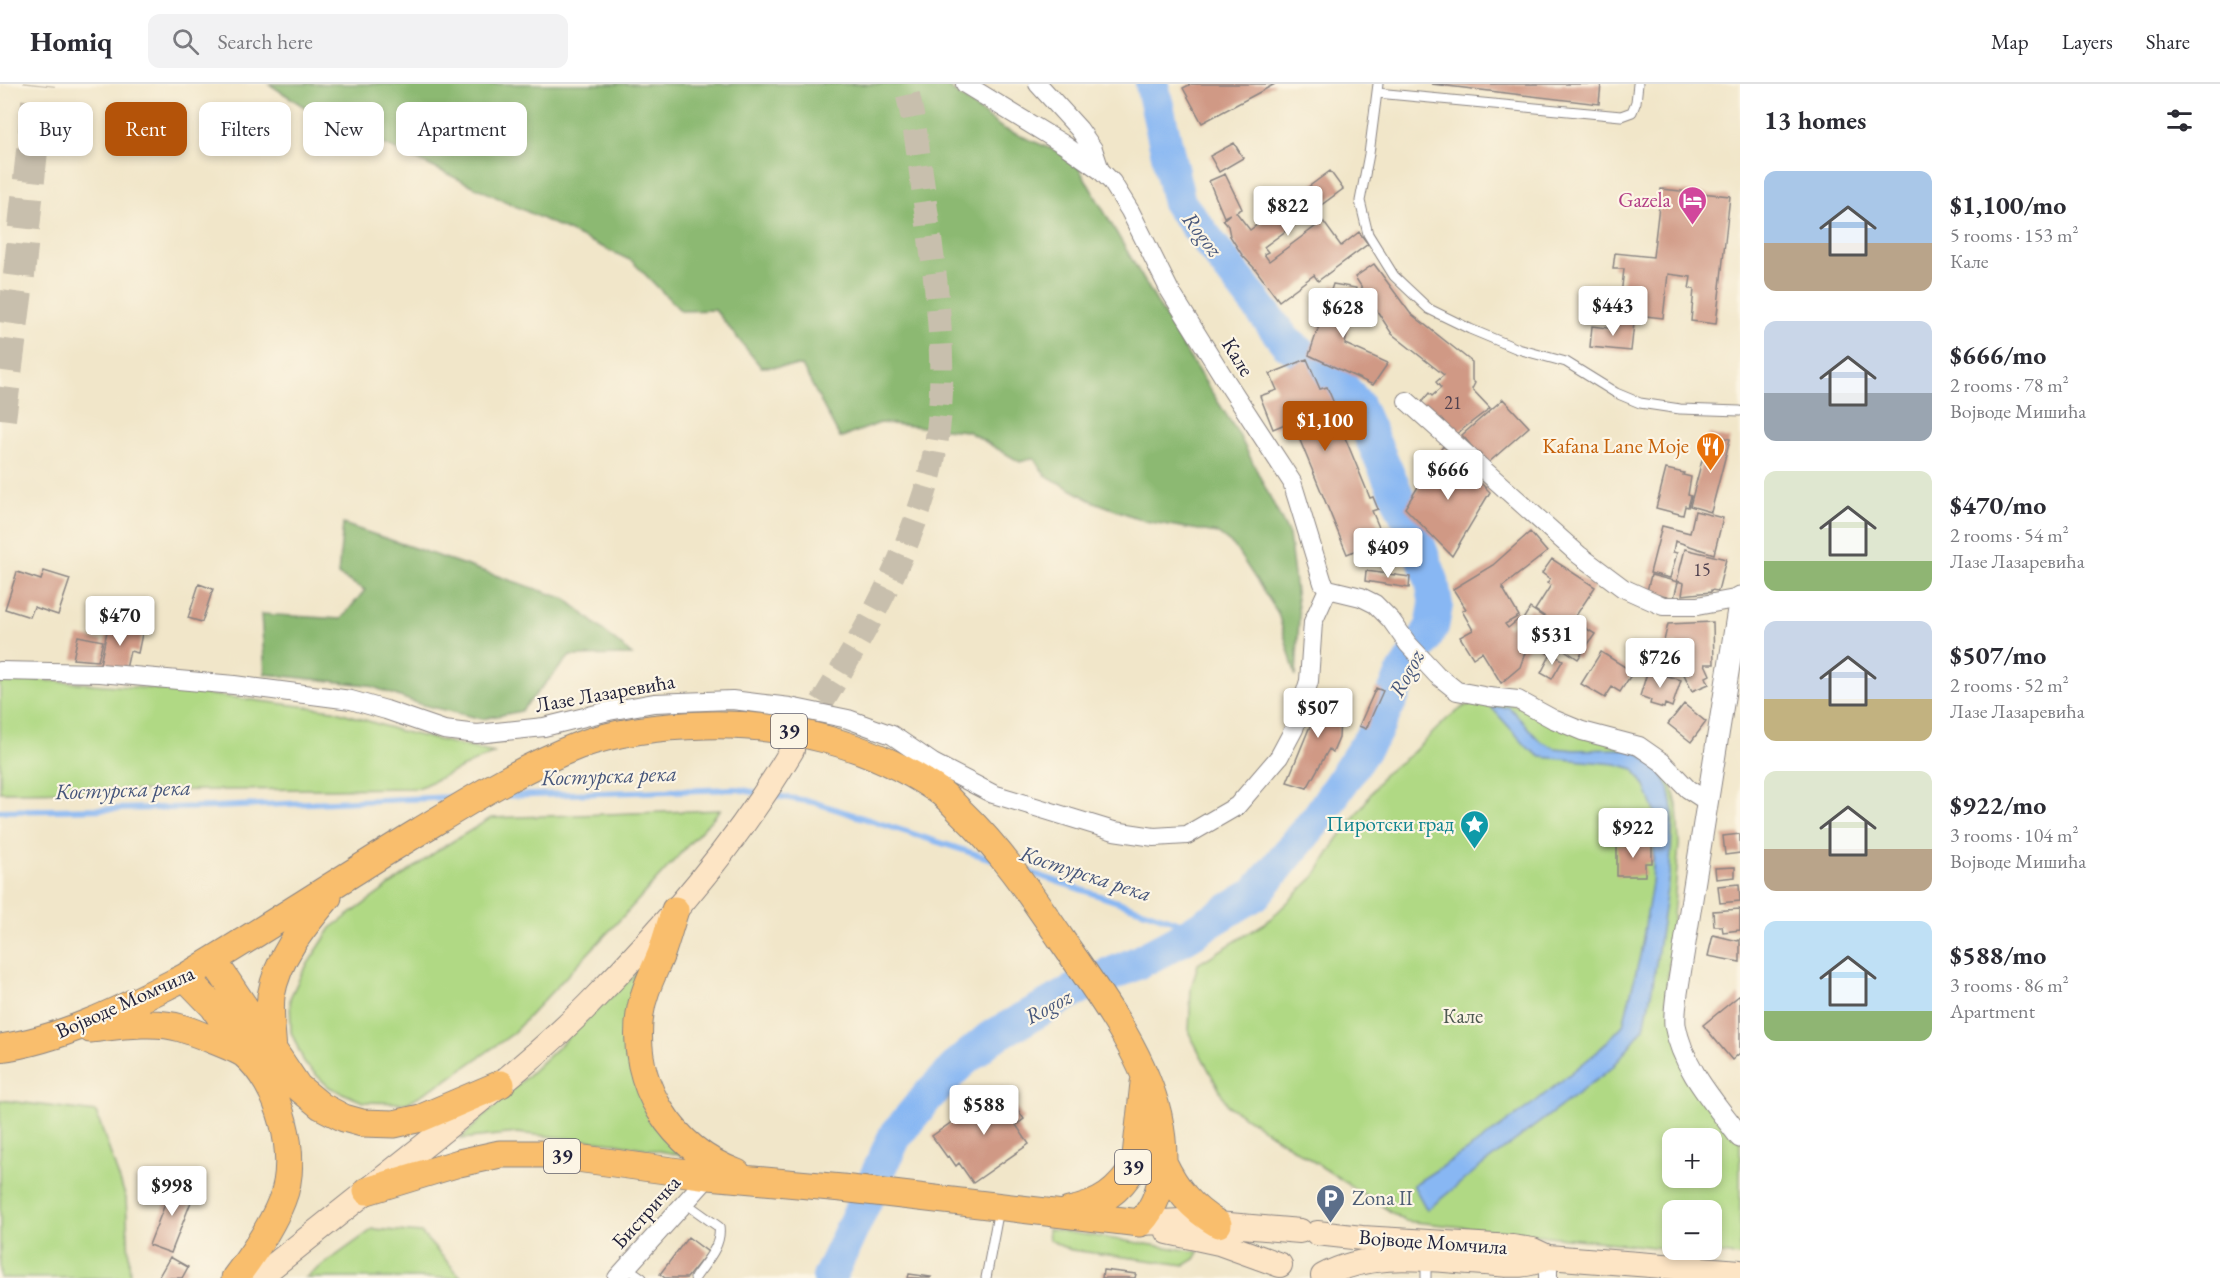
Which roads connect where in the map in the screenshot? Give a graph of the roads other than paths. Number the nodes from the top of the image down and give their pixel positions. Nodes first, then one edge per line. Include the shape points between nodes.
1 (965, 84) edge
2 (1038, 84) edge
3 (1638, 84) edge
4 (1378, 88) edge
5 (1100, 170) junction
6 (1407, 401) dead end
7 (1740, 411) edge
8 (1328, 589) junction
9 (1740, 598) edge
10 (0, 671) edge
11 (788, 758) dead end
12 (1708, 802) junction
13 (342, 880) junction
14 (675, 910) junction
15 (213, 960) junction
16 (185, 977) junction
17 (64, 1032) junction
18 (0, 1048) edge
19 (243, 1053) junction
20 (273, 1053) junction
21 (1145, 1076) junction
22 (501, 1084) junction
23 (1740, 1137) edge
24 (1163, 1161) junction
25 (1135, 1165) junction
26 (709, 1176) junction
27 (761, 1181) junction
28 (367, 1191) junction
29 (684, 1202) junction
30 (1000, 1207) junction
31 (1058, 1214) junction
32 (1140, 1223) junction
33 (1218, 1224) junction
34 (1309, 1232) junction
35 (1548, 1268) edge
36 (1426, 1269) edge
37 (1740, 1272) edge
38 (622, 1273) edge
39 (1284, 1273) edge
40 (1322, 1277) edge
41 (235, 1278) edge
42 (258, 1278) edge
43 (642, 1278) edge
44 (695, 1278) edge
45 (986, 1278) edge

1 - 5 street
2 - 5 street, Кале via 1079,129 1093,149
3 - 4 lane via 1632,112 1621,116
4 - 7 lane via 1360,201 1368,234 1394,276 1429,309 1518,349 1566,362 1640,403
5 - 8 street, Кале via 1130,211 1170,291 1292,482
6 - 9 street via 1579,555 1623,588 1663,606 1697,606
8 - 10 street, Лазе Лазаревића via 1313,621 1310,681 1294,729 1279,758 1237,806 1188,835 1154,837 1114,831 993,794 933,763 892,735 848,718 790,707 732,700 654,703 544,728 477,735 444,730 351,700 100,673
8 - 12 street via 1375,604 1437,675 1457,691 1518,700 1582,731 1639,746
9 - 12 street
11 - 14 main road via 756,808
12 - 23 street via 1675,1023 1683,1054
13 - 15 main road, 39
13 - 20 main road via 283,958 271,997
13 - 21 main road, 39 via 498,784 582,745 665,728 706,725 791,731 829,740 904,768 941,792 973,823 1042,911 1112,1016
14 - 22 main road via 588,1005
14 - 27 main road, 39 via 640,1013 640,1064 648,1090 674,1129 693,1148 719,1166
15 - 16 main road, Војводе Момчила / 39
15 - 20 main road
16 - 17 main road, Војводе Момчила / 39
16 - 19 main road via 214,1007
17 - 18 main road, Војводе Момчила / 39
17 - 19 main road via 137,1024 180,1027
19 - 41 main road via 261,1074 280,1109 288,1141 289,1173 283,1199 263,1238
20 - 22 main road via 298,1087 321,1106 362,1123 394,1125 421,1118
21 - 24 main road, 39 via 1158,1114
21 - 25 main road, 39
22 - 28 main road
24 - 32 main road, 39 via 1157,1199
24 - 33 main road via 1182,1194 1201,1214
25 - 31 main road, 39 via 1120,1187 1105,1199
25 - 32 main road via 1132,1206
26 - 27 main road, 39
26 - 28 main road, 39 via 547,1154 500,1155
26 - 29 street, Бистричка
27 - 30 main road, 39
28 - 42 main road
29 - 38 street, Бистричка
29 - 44 lane via 719,1227 717,1244
30 - 31 main road, 39
30 - 45 lane
31 - 32 main road, 39
32 - 33 main road, Војводе Момчила
32 - 39 main road via 1230,1246
33 - 34 main road, Војводе Момчила
34 - 35 main road, Војводе Момчила via 1533,1250
34 - 39 main road via 1292,1234 1281,1247
34 - 40 main road via 1324,1238 1332,1253 1329,1270
35 - 36 main road, Војводе Момчила via 1532,1265
35 - 37 main road, Војводе Момчила
36 - 40 main road, Војводе Момчила via 1383,1258 1341,1266
38 - 43 lane

